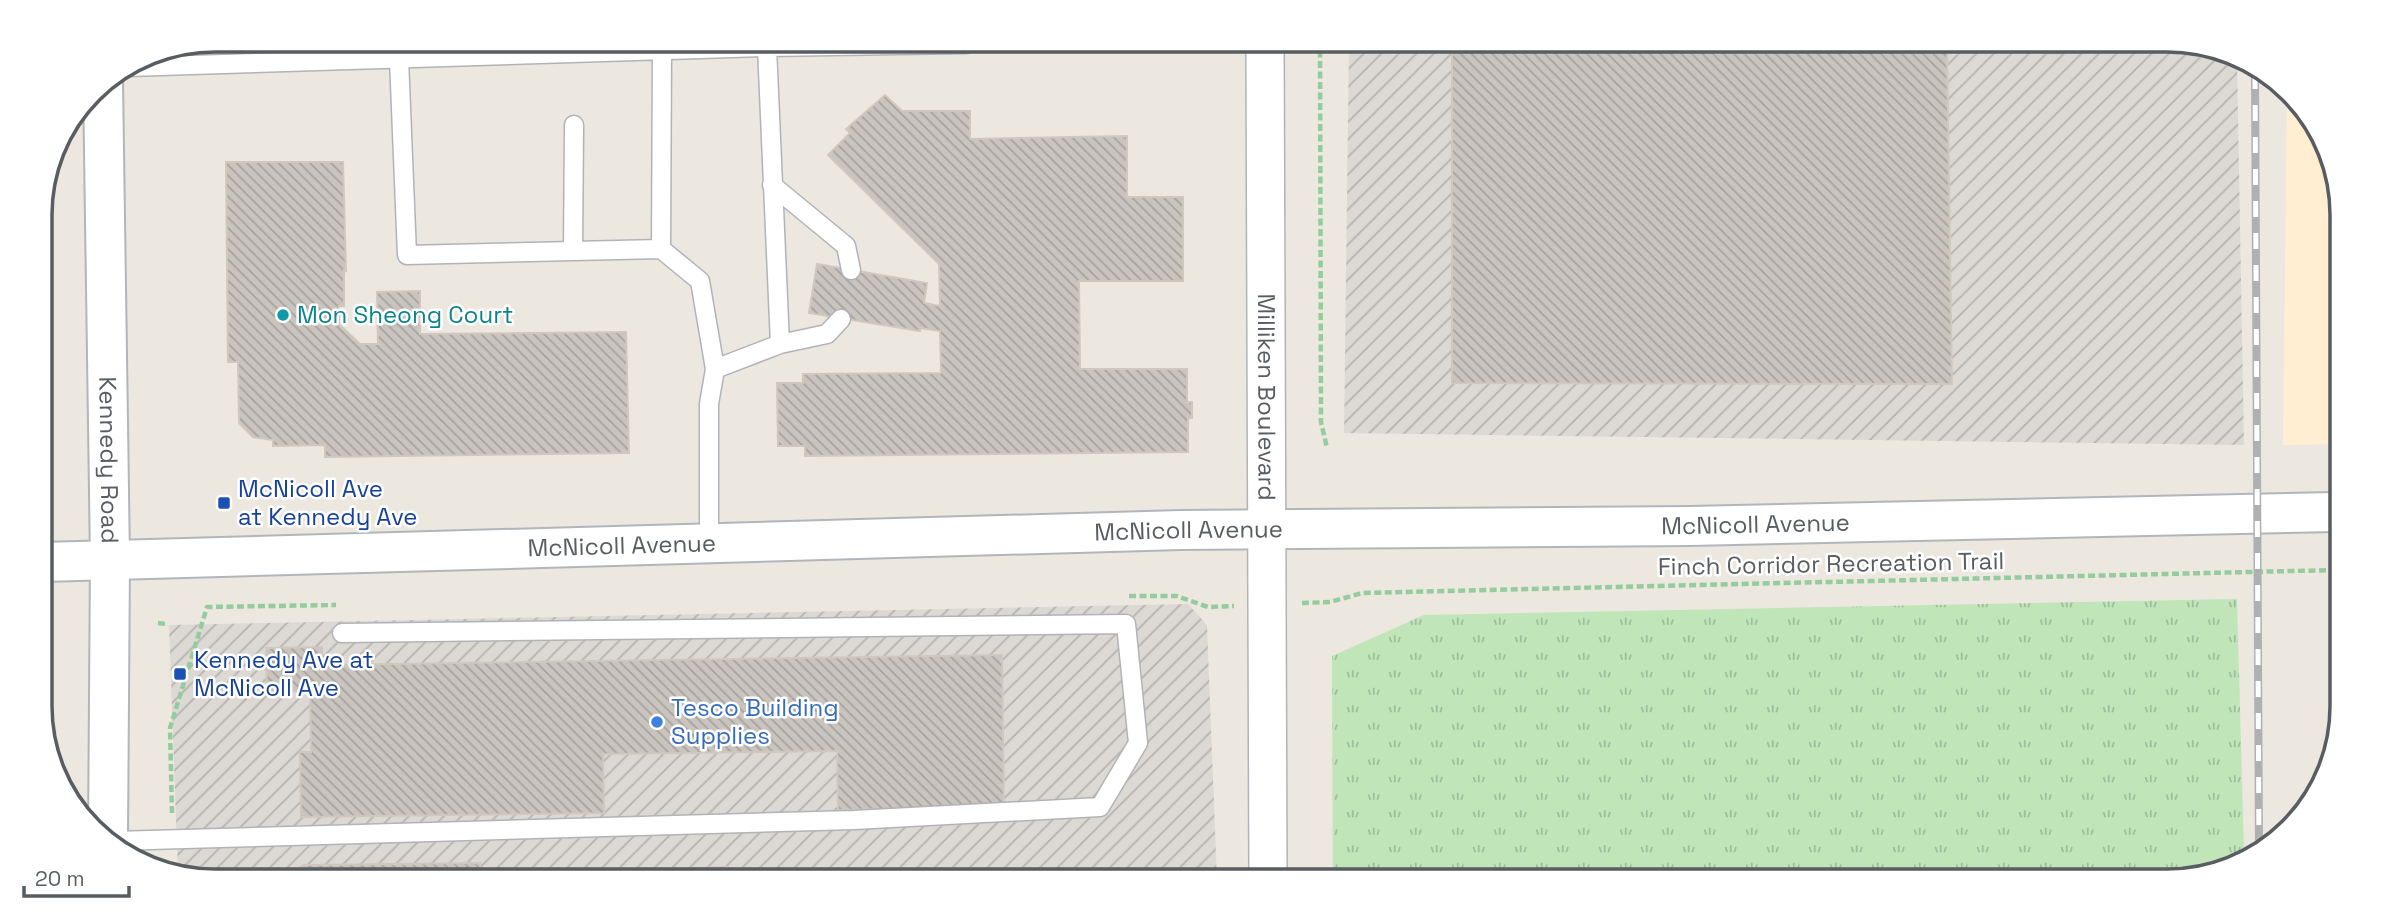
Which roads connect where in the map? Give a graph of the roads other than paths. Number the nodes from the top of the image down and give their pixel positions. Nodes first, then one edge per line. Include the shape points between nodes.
1 (629, 52) edge
2 (662, 52) edge
3 (767, 52) edge
4 (1265, 52) edge
5 (399, 59) junction
6 (150, 66) edge
7 (103, 97) edge
8 (575, 125) dead end
9 (772, 185) junction
10 (661, 248) junction
11 (573, 251) junction
12 (851, 270) dead end
13 (841, 319) dead end
14 (780, 344) junction
15 (715, 369) junction
16 (2329, 512) edge
17 (1268, 531) junction
18 (709, 545) junction
19 (110, 560) junction
20 (52, 562) edge
21 (342, 633) dead end
22 (108, 828) edge
23 (125, 841) edge
24 (1268, 868) edge

1 - 5 lane
2 - 10 lane
3 - 9 lane
4 - 17 street, Milliken Boulevard
5 - 6 lane
5 - 11 lane via 407,256
7 - 19 main road, Kennedy Road
8 - 11 lane
9 - 12 lane via 846,246
9 - 14 lane
10 - 11 lane
10 - 15 lane via 700,281
13 - 14 lane via 827,334
14 - 15 lane
15 - 18 lane via 709,404
16 - 17 main road, McNicoll Avenue
17 - 18 main road, McNicoll Avenue
17 - 24 street, Milliken Boulevard
18 - 19 main road, McNicoll Avenue
19 - 20 main road, McNicoll Avenue
19 - 22 main road, Kennedy Road
21 - 23 lane via 1126,624 1138,743 1100,807 854,820

